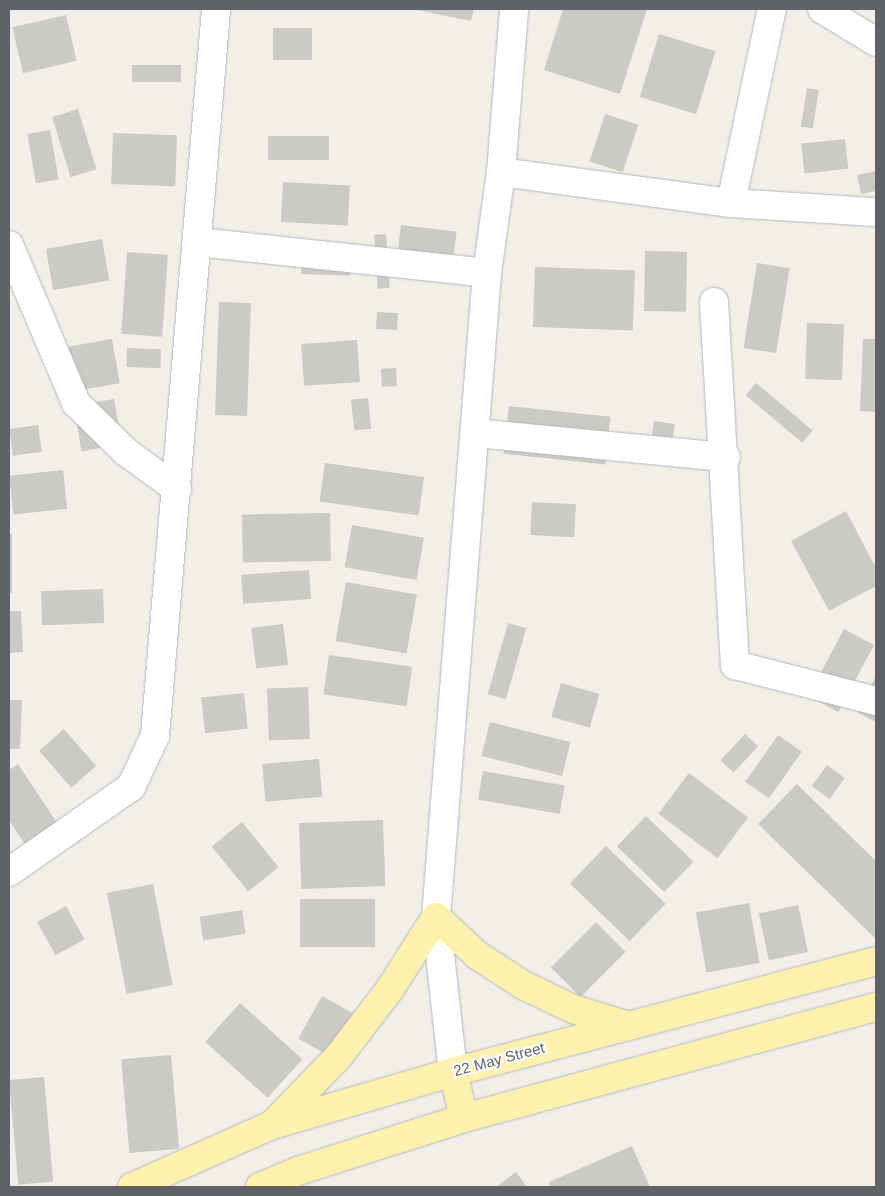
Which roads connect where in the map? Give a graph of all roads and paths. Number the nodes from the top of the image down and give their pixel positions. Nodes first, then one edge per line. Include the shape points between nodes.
1 (216, 9) edge
2 (514, 9) edge
3 (772, 9) edge
4 (822, 9) edge
5 (876, 42) edge
6 (501, 172) junction
7 (731, 203) junction
8 (876, 212) edge
9 (198, 242) junction
10 (9, 245) edge
11 (487, 273) junction
12 (714, 302) dead end
13 (475, 433) junction
14 (726, 457) junction
15 (177, 489) junction
16 (876, 701) edge
17 (9, 872) edge
18 (436, 917) junction
19 (876, 961) edge
20 (876, 1007) edge
21 (626, 1025) junction
22 (452, 1072) junction
23 (464, 1118) junction
24 (272, 1125) junction
25 (132, 1187) edge
26 (260, 1187) edge

1 - 9 street
2 - 6 street
3 - 7 street
4 - 5 street
6 - 7 street
6 - 11 street
7 - 8 street
9 - 11 street
9 - 15 street
10 - 15 street via 76,403 126,452
11 - 13 street
12 - 14 street
13 - 14 street
13 - 18 street
14 - 16 street via 735,665
15 - 17 street via 155,736 131,787
18 - 21 main road via 477,955 523,985 573,1009
18 - 22 street
18 - 24 main road via 390,989 338,1057
19 - 21 main road, 22 May Street
20 - 23 main road
21 - 22 main road, 22 May Street
22 - 23 main road
22 - 24 main road, 22 May Street
23 - 26 main road via 298,1171
24 - 25 main road, 22 May Street

